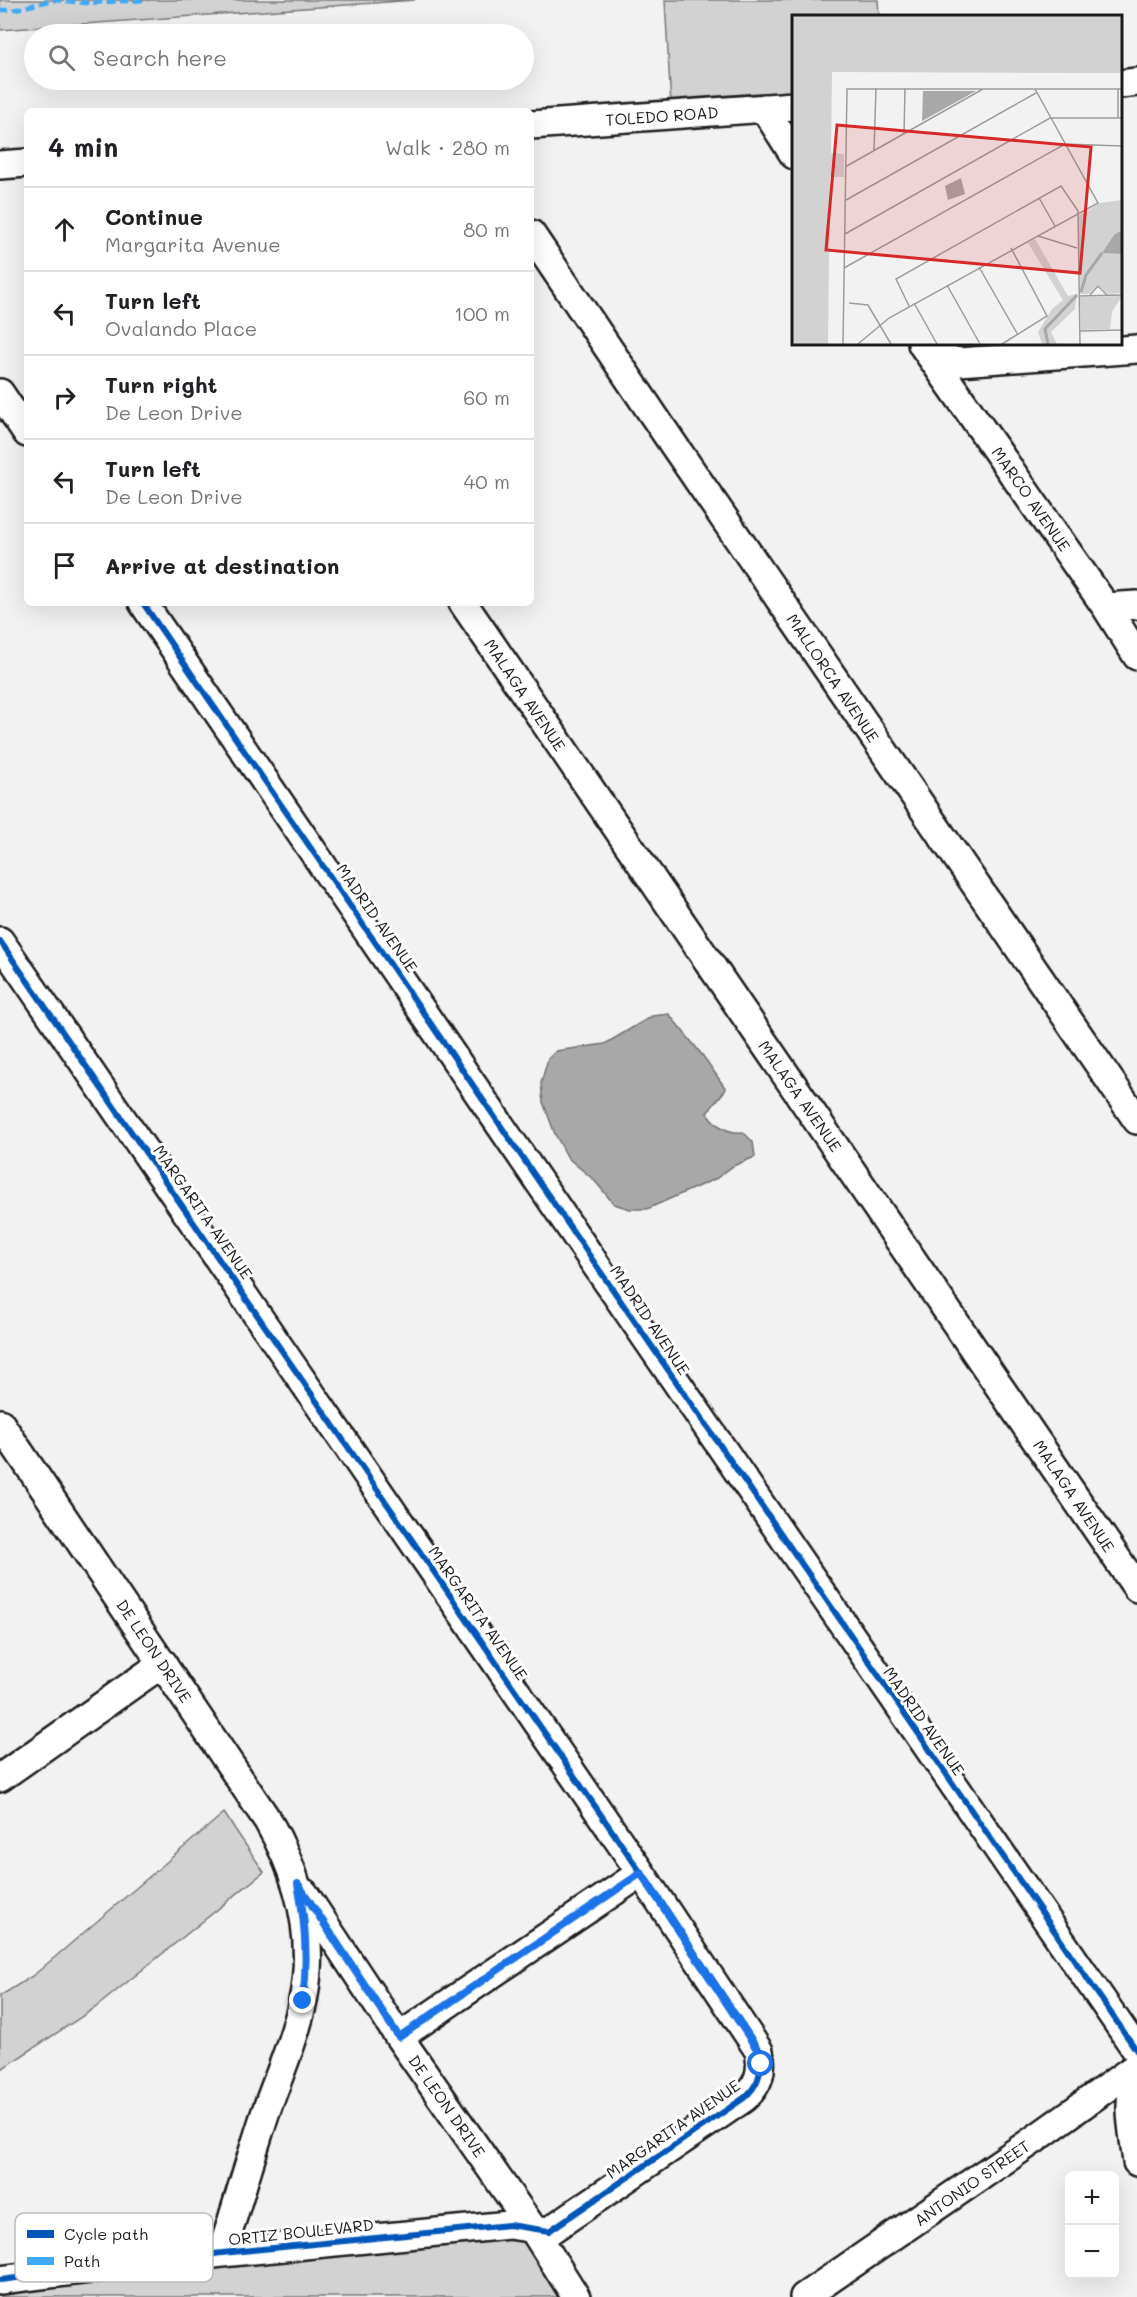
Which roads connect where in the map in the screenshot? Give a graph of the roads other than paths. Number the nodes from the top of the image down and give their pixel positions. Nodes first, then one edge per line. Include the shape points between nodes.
1 (1137, 82) edge
2 (1122, 84) edge
3 (792, 106) edge
4 (764, 108) junction
5 (534, 125) edge
6 (792, 152) edge
7 (24, 163) edge
8 (0, 165) edge
9 (534, 238) edge
10 (924, 346) edge
11 (1137, 349) edge
12 (0, 393) edge
13 (24, 429) edge
14 (1137, 605) edge
15 (146, 606) edge
16 (465, 606) edge
17 (1106, 607) junction
18 (1137, 656) edge
19 (0, 941) edge
20 (1137, 1120) edge
21 (0, 1423) edge
22 (1137, 1588) edge
23 (163, 1663) junction
24 (0, 1778) edge
25 (641, 1873) junction
26 (298, 1884) junction
27 (399, 2037) junction
28 (1137, 2051) edge
29 (1137, 2066) edge
30 (1137, 2075) edge
31 (1137, 2162) edge
32 (533, 2229) junction
33 (222, 2253) junction
34 (213, 2254) edge
35 (15, 2278) edge
36 (0, 2280) edge
37 (576, 2297) edge
38 (804, 2297) edge

1 - 2 street
3 - 4 street, TOLEDO ROAD
4 - 5 street, TOLEDO ROAD
4 - 6 street
7 - 8 street
9 - 20 street, MALLORCA AVENUE
10 - 11 street via 947,361 959,362
10 - 17 street, MARCO AVENUE
12 - 13 street
14 - 17 street
15 - 28 street, MADRID AVENUE via 823,1599
16 - 22 street, MALAGA AVENUE
17 - 18 street, MARCO AVENUE
19 - 25 street, MARGARITA AVENUE
21 - 23 street, DE LEON DRIVE
23 - 24 street
23 - 26 street, DE LEON DRIVE via 268,1821
25 - 27 street
25 - 32 street, MARGARITA AVENUE via 759,2052 758,2080 744,2098 549,2231
26 - 27 street, DE LEON DRIVE
26 - 33 street, DE LEON DRIVE via 307,1946 303,2001
27 - 32 street, DE LEON DRIVE
29 - 38 street, ANTONIO STREET
30 - 31 street via 1131,2096
32 - 33 street, ORTIZ BOULEVARD via 509,2225
32 - 37 street, DE LEON DRIVE
33 - 34 street, ORTIZ BOULEVARD
35 - 36 street, ORTIZ BOULEVARD

